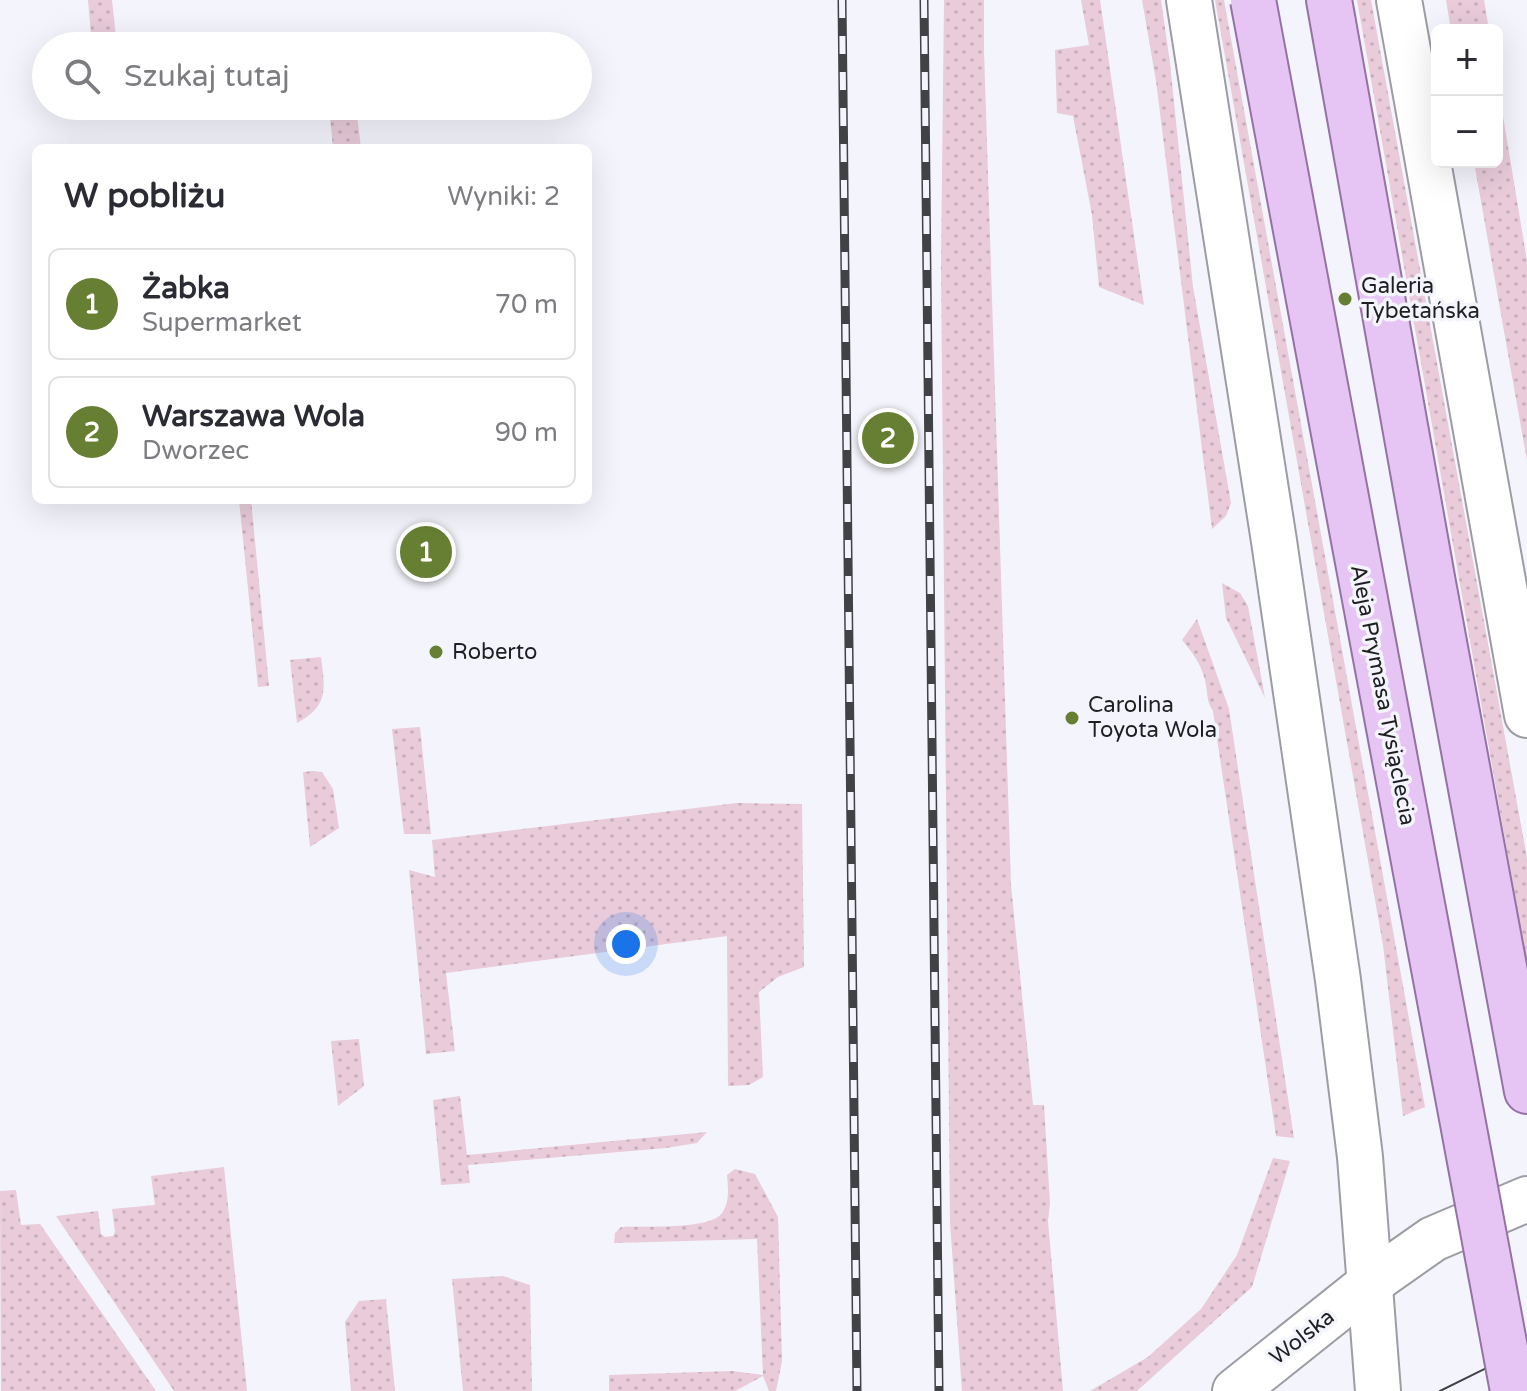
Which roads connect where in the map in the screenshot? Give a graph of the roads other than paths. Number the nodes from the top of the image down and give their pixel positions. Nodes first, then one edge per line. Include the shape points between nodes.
1 (1189, 0) edge
2 (1253, 0) edge
3 (1329, 0) edge
4 (1399, 0) edge
5 (1527, 715) edge
6 (1527, 1091) edge
7 (1527, 1199) edge
8 (1369, 1284) junction
9 (1235, 1391) edge
10 (1378, 1391) edge
11 (1513, 1391) edge

1 - 8 main road via 1338,980
2 - 11 main road, Aleja Prymasa Tysiąclecia, bridge
3 - 6 main road
4 - 5 main road
7 - 8 main road, Wolska via 1433,1239
8 - 9 main road, Wolska
8 - 10 main road

